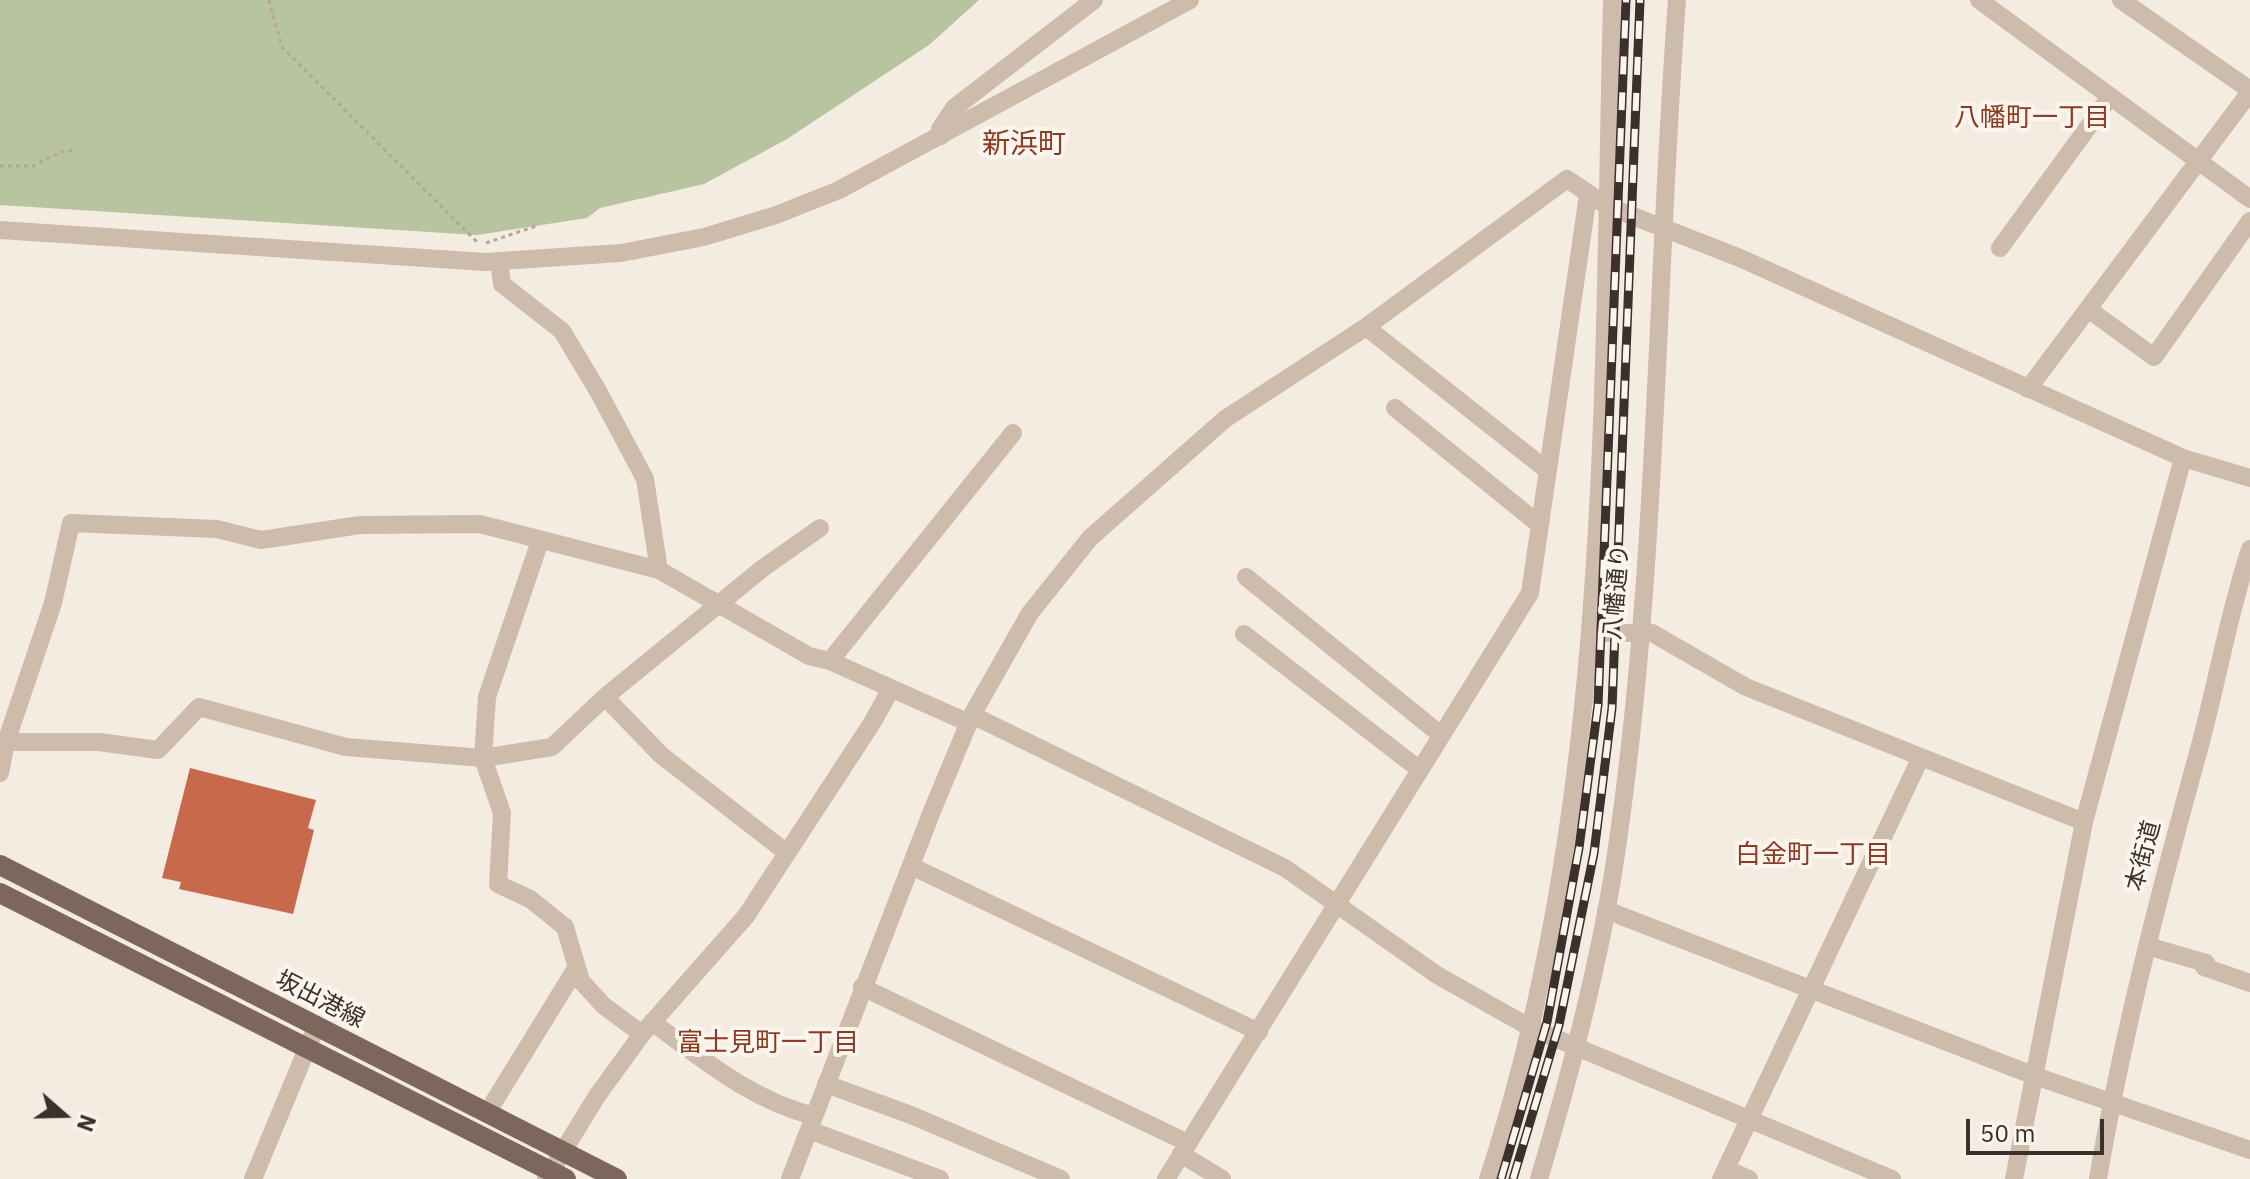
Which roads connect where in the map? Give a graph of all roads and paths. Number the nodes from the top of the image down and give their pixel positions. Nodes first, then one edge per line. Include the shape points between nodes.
1 (269, 0) edge
2 (1094, 0) edge
3 (1190, 0) edge
4 (1612, 0) edge
5 (1677, 0) edge
6 (1979, 0) edge
7 (2125, 1) edge
8 (2250, 91) edge
9 (2110, 97) junction
10 (941, 136) junction
11 (75, 150) dead end
12 (2198, 160) junction
13 (0, 166) edge
14 (1588, 195) junction
15 (2250, 199) edge
16 (1607, 206) junction
17 (2250, 221) edge
18 (539, 225) dead end
19 (0, 230) edge
20 (1663, 230) junction
21 (2000, 248) dead end
22 (499, 262) junction
23 (2088, 309) junction
24 (1366, 327) junction
25 (2028, 389) junction
26 (1395, 408) dead end
27 (1013, 433) dead end
28 (2183, 458) junction
29 (1548, 471) junction
30 (2250, 478) edge
31 (1540, 525) junction
32 (820, 528) dead end
33 (540, 541) junction
34 (2250, 549) edge
35 (659, 570) junction
36 (1246, 577) dead end
37 (719, 604) junction
38 (1591, 633) junction
39 (1638, 633) junction
40 (1244, 634) dead end
41 (830, 661) junction
42 (891, 689) junction
43 (605, 697) junction
44 (970, 719) junction
45 (1441, 735) junction
46 (6, 742) junction
47 (1921, 757) junction
48 (483, 758) junction
49 (1420, 770) junction
50 (0, 773) edge
51 (2084, 822) junction
52 (787, 853) junction
53 (0, 865) edge
54 (911, 866) junction
55 (0, 893) edge
56 (1334, 904) junction
57 (1606, 910) junction
58 (2147, 946) junction
59 (575, 970) junction
60 (2250, 983) edge
61 (862, 987) junction
62 (1809, 990) junction
63 (316, 1027) junction
64 (647, 1028) junction
65 (1531, 1028) junction
66 (1259, 1032) junction
67 (307, 1048) junction
68 (1575, 1048) junction
69 (2035, 1076) junction
70 (826, 1084) junction
71 (2111, 1103) junction
72 (487, 1113) junction
73 (1748, 1116) junction
74 (811, 1123) junction
75 (1185, 1148) junction
76 (2250, 1150) edge
77 (563, 1152) junction
78 (889, 1170) edge
79 (1723, 1174) edge
80 (555, 1177) edge
81 (253, 1179) edge
82 (617, 1179) edge
83 (790, 1179) edge
84 (940, 1179) edge
85 (1061, 1179) edge
86 (1166, 1179) edge
87 (1222, 1179) edge
88 (1488, 1179) edge
89 (1539, 1179) edge
90 (1749, 1179) edge
91 (1892, 1179) edge
92 (2014, 1179) edge
93 (2098, 1179) edge

1 - 18 path via 282,47 486,251 489,240
2 - 10 street via 954,108
3 - 10 street
4 - 16 street
5 - 20 street, 八幡通り
6 - 9 street
7 - 8 street
8 - 12 street
9 - 12 street
9 - 21 street
10 - 22 street via 839,190 704,237 621,253
11 - 13 path via 33,166
12 - 15 street
12 - 23 street
14 - 16 street
14 - 24 street via 1567,179
14 - 29 street
16 - 20 street
16 - 38 street
17 - 23 street via 2154,357
19 - 22 street
20 - 25 street via 1754,264
20 - 39 street, 八幡通り
22 - 35 street via 502,284 562,331 645,479
23 - 25 street
24 - 29 street
24 - 44 street via 1225,419 1090,538 1022,624
25 - 28 street
26 - 31 street
27 - 41 street
28 - 30 street
28 - 51 street
29 - 31 street
31 - 45 street via 1530,593
32 - 37 street
33 - 35 street
33 - 46 street via 480,524 360,525 261,540 217,529 71,523 53,603
33 - 48 street via 487,697
34 - 58 street, 本街道
35 - 37 street
36 - 45 street
37 - 41 street via 809,656
37 - 43 street
38 - 39 street
38 - 65 street via 1576,777
39 - 47 street via 1652,633 1746,687
39 - 57 street, 八幡通り
40 - 49 street
41 - 42 street
42 - 44 street
42 - 52 street
43 - 48 street via 552,747
43 - 52 street via 661,755
44 - 54 street
44 - 56 street via 1276,863
45 - 49 street
46 - 48 street via 99,742 158,750 199,707 346,747
46 - 50 street
47 - 51 street
47 - 62 street
48 - 59 street via 502,813 498,884 530,899 565,927
49 - 56 street
51 - 69 street
52 - 64 street via 746,916
53 - 63 main road, 坂出港線
54 - 61 street
54 - 66 street
55 - 67 main road, 坂出港線
56 - 65 street via 1437,975
56 - 66 street
57 - 62 street
57 - 68 street, 八幡通り
58 - 60 street
58 - 71 street, 本街道
59 - 64 street via 604,1006
59 - 72 street
61 - 70 street
61 - 75 street
62 - 69 street
62 - 73 street
63 - 67 street
63 - 72 main road, 坂出港線
64 - 74 street via 747,1091
64 - 77 street
65 - 68 street
65 - 88 street
66 - 75 street
67 - 80 main road, 坂出港線
67 - 81 street
68 - 73 street
68 - 89 street, 八幡通り
69 - 71 street
69 - 92 street
70 - 74 street
70 - 85 street
71 - 76 street
71 - 93 street, 本街道
72 - 77 main road, 坂出港線
73 - 79 street
73 - 91 street
74 - 78 street
74 - 83 street
75 - 86 street
75 - 87 street
77 - 80 street
77 - 82 main road, 坂出港線
78 - 84 street
79 - 90 street

